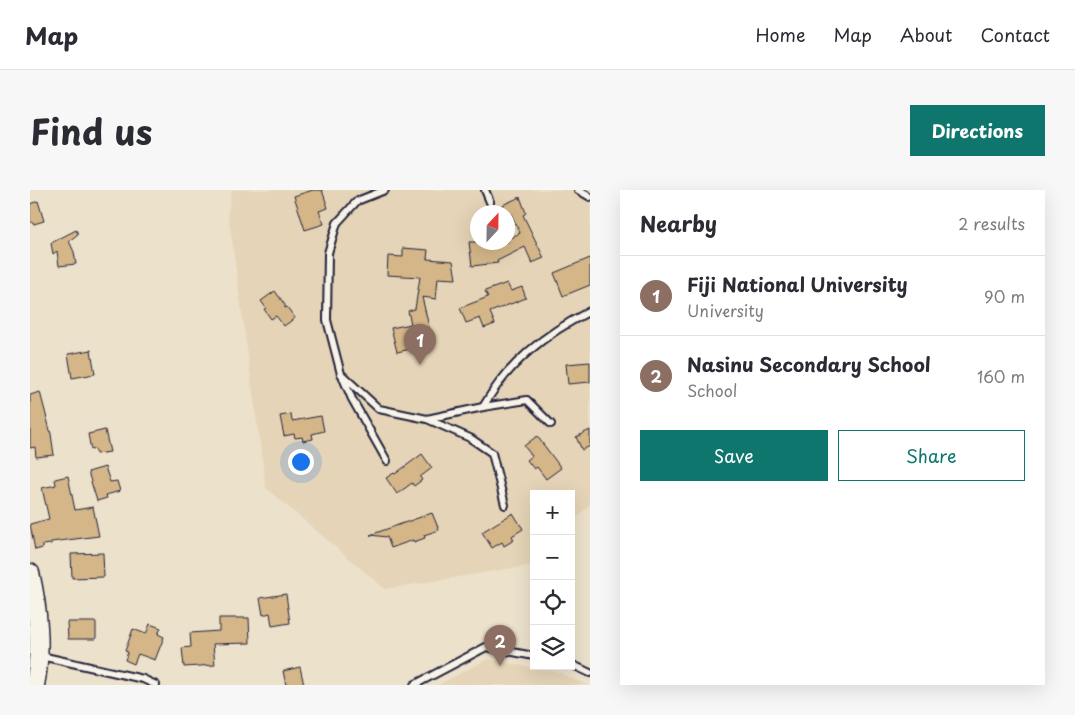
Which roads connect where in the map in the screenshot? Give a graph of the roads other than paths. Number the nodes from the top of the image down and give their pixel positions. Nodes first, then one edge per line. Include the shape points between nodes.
1 (385, 190) edge
2 (484, 190) edge
3 (578, 190) edge
4 (590, 197) edge
5 (490, 202) dead end
6 (590, 311) edge
7 (341, 374) junction
8 (483, 407) junction
9 (427, 419) junction
10 (551, 424) dead end
11 (387, 461) dead end
12 (505, 505) dead end
13 (30, 572) edge
14 (37, 655) junction
15 (530, 655) edge
16 (575, 666) edge
17 (590, 673) edge
18 (35, 685) edge
19 (156, 685) edge
20 (414, 685) edge

1 - 7 lane via 357,201 337,223 328,253 327,320
2 - 5 lane
3 - 4 lane
6 - 8 lane via 532,347 512,366
7 - 9 lane via 380,409
7 - 11 lane
8 - 9 lane
8 - 10 lane via 527,400
9 - 12 lane via 470,438 492,453
13 - 14 main road via 36,602
14 - 18 main road
14 - 19 lane via 143,679
15 - 20 lane via 486,647
16 - 17 lane

